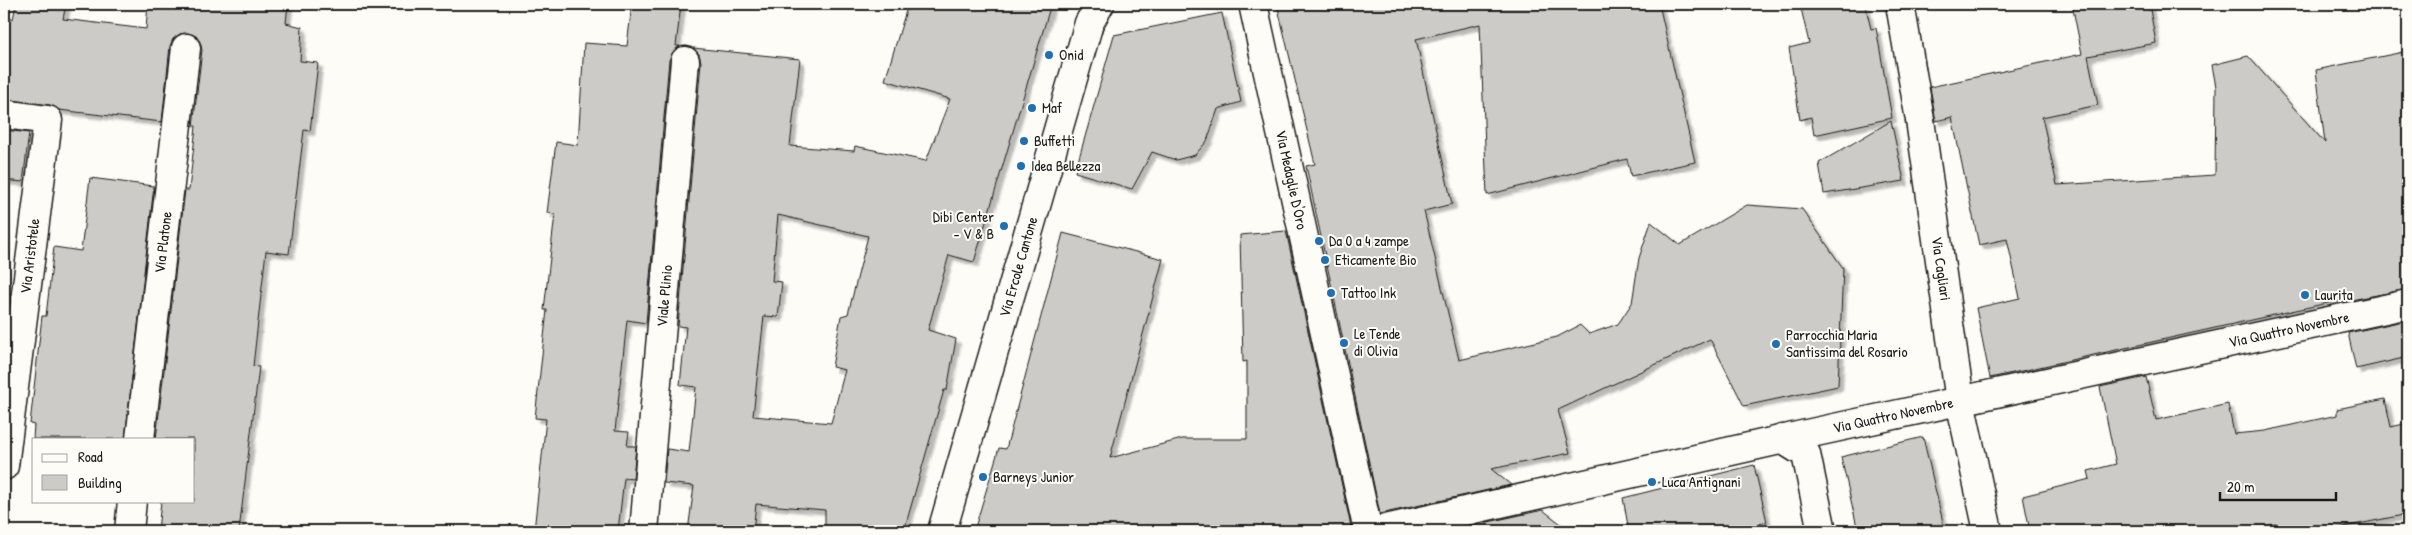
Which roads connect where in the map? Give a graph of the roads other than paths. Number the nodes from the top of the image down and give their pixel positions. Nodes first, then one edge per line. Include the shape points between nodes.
1 (1100, 4) edge
2 (1253, 4) edge
3 (1900, 4) edge
4 (186, 48) dead end
5 (685, 61) dead end
6 (4, 114) edge
7 (2408, 304) edge
8 (1960, 401) junction
9 (140, 438) edge
10 (1782, 439) junction
11 (4, 466) edge
12 (132, 502) edge
13 (129, 531) edge
14 (644, 531) edge
15 (942, 531) edge
16 (1368, 531) edge
17 (1378, 531) edge
18 (1822, 531) edge
19 (1988, 531) edge

1 - 15 street, Via Ercole Cantone via 1089,23
2 - 16 street, Via Medaglie D'Oro
3 - 8 street, Via Cagliari
4 - 9 street, Via Platone
5 - 14 street, Viale Plinio
6 - 11 street, Via Aristotele via 48,120
7 - 8 street, Via Quattro Novembre
8 - 10 street, Via Quattro Novembre
8 - 19 street, Via Cagliari
10 - 17 street, Via Quattro Novembre
10 - 18 street via 1806,454
12 - 13 street

